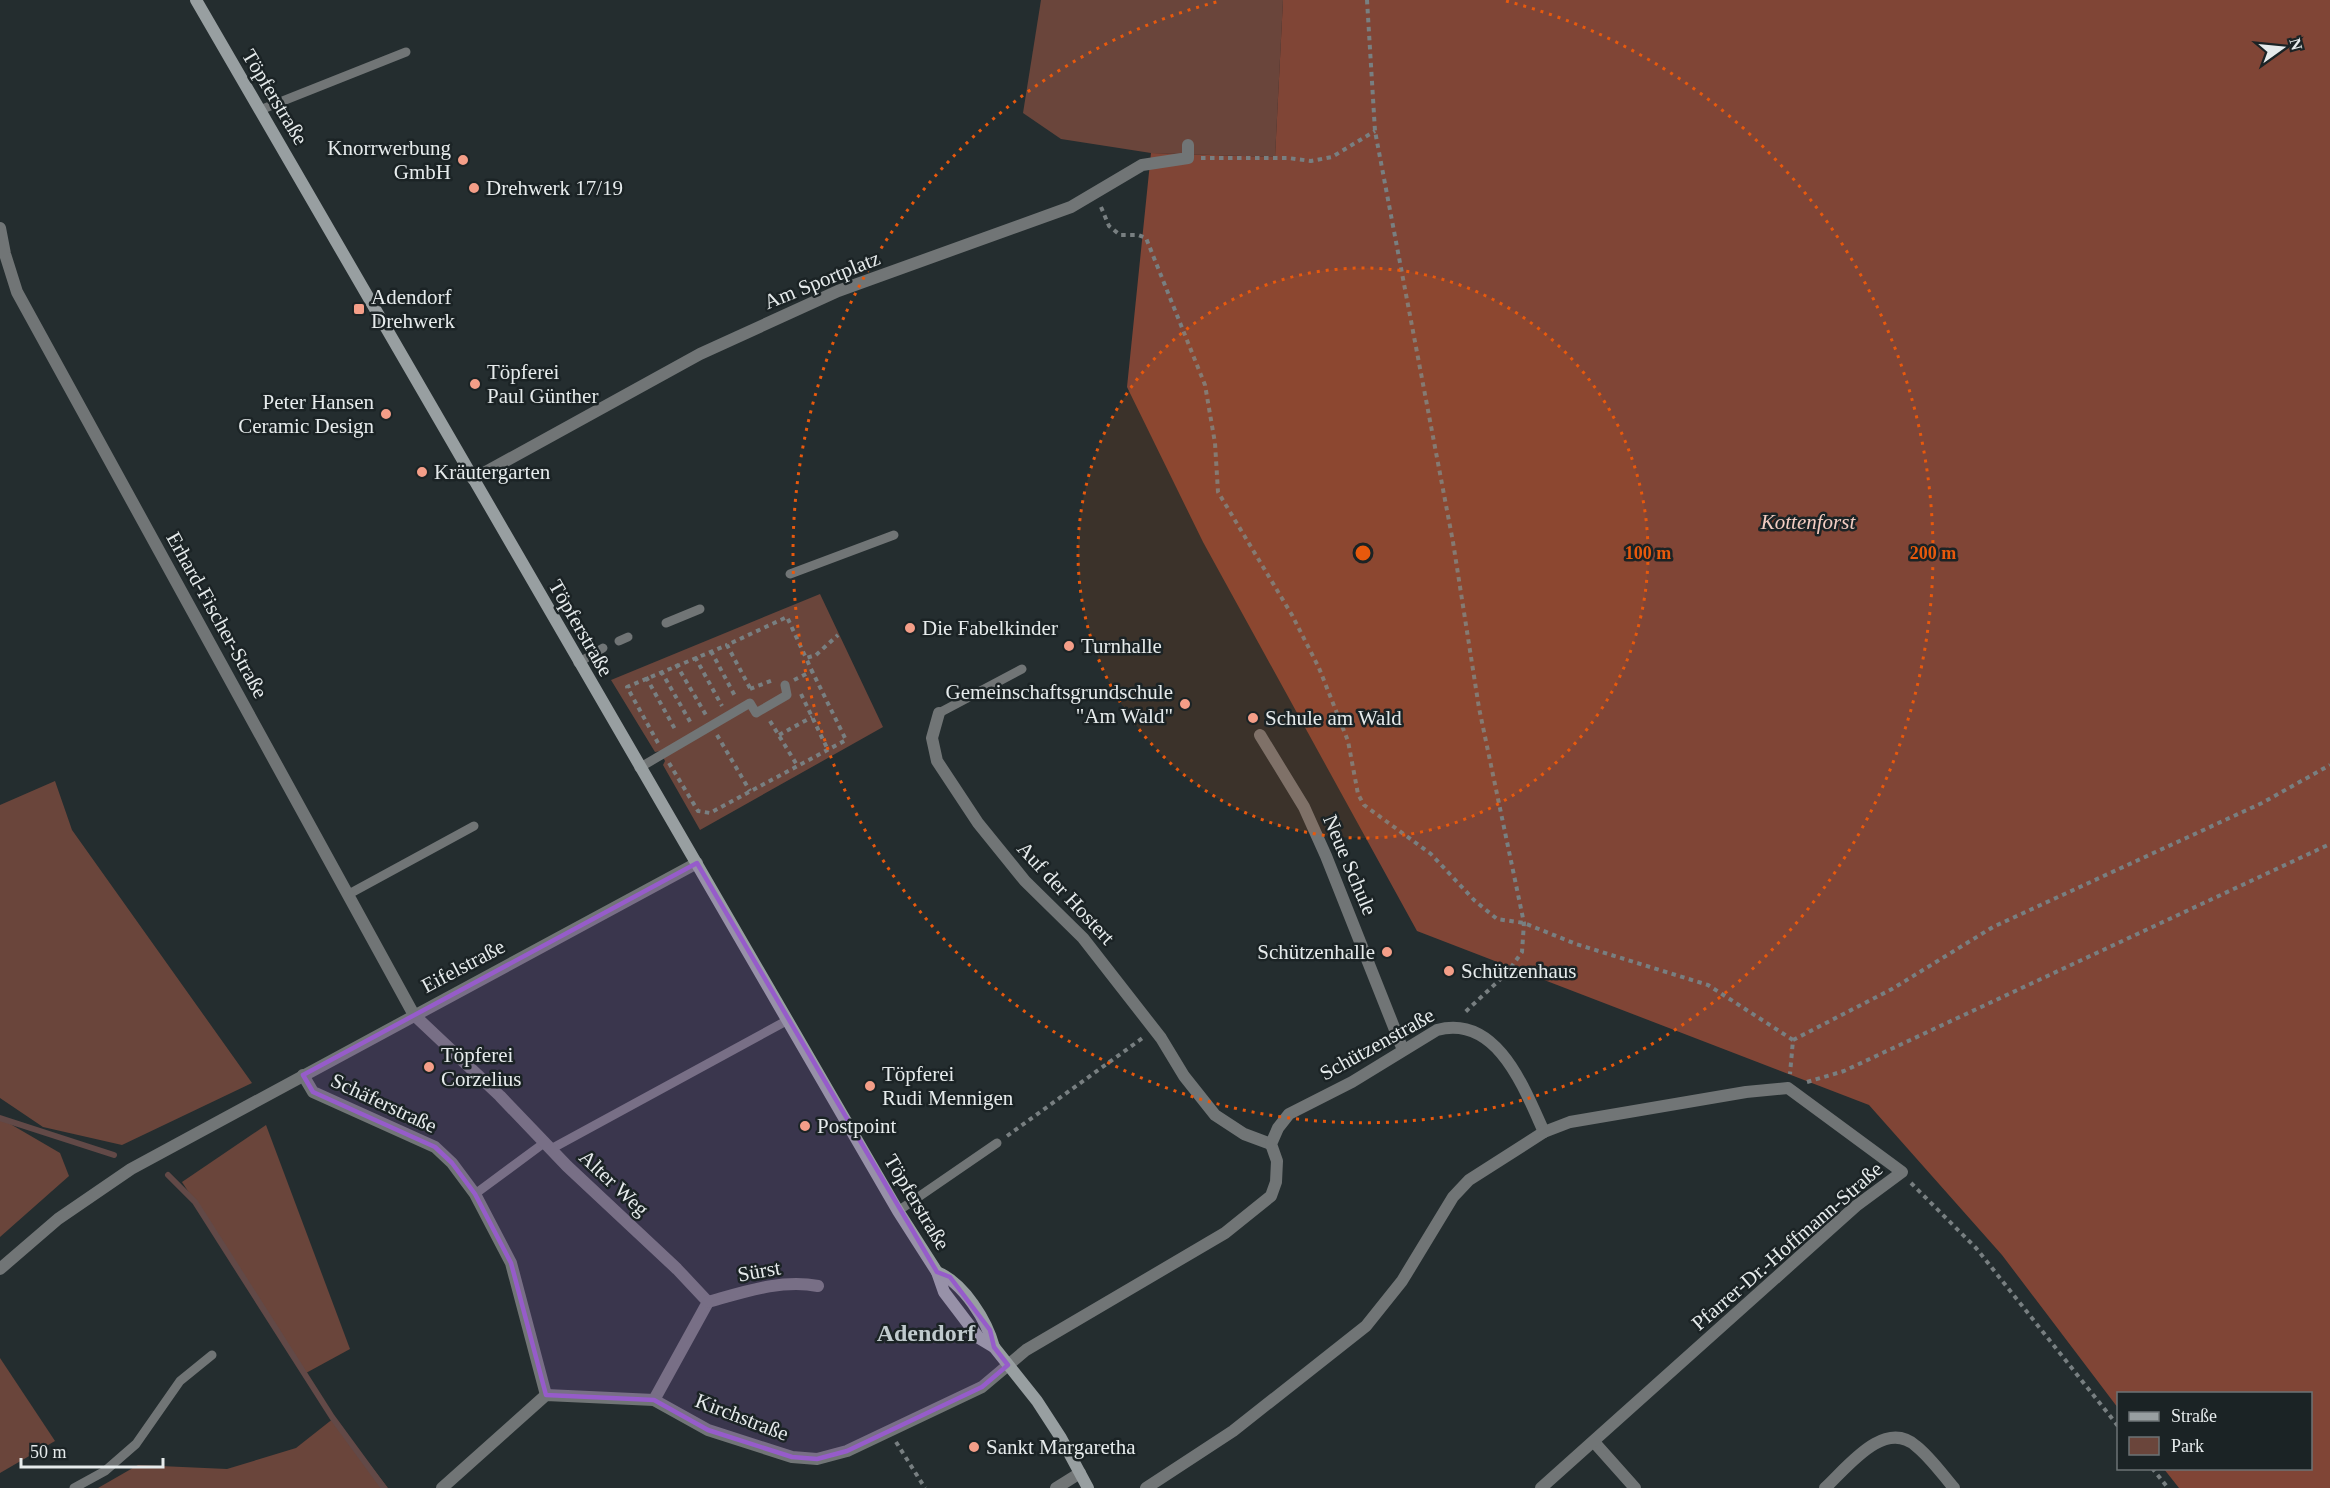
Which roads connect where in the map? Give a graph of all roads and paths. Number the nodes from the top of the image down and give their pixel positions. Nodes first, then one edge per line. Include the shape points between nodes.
1 (196, 0) edge
2 (1366, 0) edge
3 (406, 52) dead end
4 (260, 110) junction
5 (1375, 131) junction
6 (1188, 151) joint
7 (1095, 194) junction
8 (0, 228) edge
9 (474, 479) junction
10 (894, 535) dead end
11 (790, 573) dead end
12 (700, 609) dead end
13 (666, 623) dead end
14 (838, 634) dead end
15 (727, 645) junction
16 (603, 648) dead end
17 (711, 651) junction
18 (695, 657) junction
19 (807, 658) junction
20 (578, 663) junction
21 (1022, 669) dead end
22 (661, 671) junction
23 (812, 671) junction
24 (646, 677) junction
25 (795, 680) junction
26 (784, 685) junction
27 (750, 688) junction
28 (748, 700) junction
29 (723, 709) dead end
30 (764, 710) junction
31 (939, 713) joint
32 (812, 717) junction
33 (697, 735) junction
34 (779, 735) junction
35 (1260, 735) dead end
36 (683, 743) junction
37 (660, 748) dead end
38 (828, 750) junction
39 (669, 763) dead end
40 (797, 765) junction
41 (2330, 765) edge
42 (639, 768) junction
43 (474, 826) dead end
44 (2330, 844) edge
45 (697, 863) junction
46 (349, 894) junction
47 (1524, 923) junction
48 (414, 1015) junction
49 (788, 1020) junction
50 (1452, 1025) junction
51 (1155, 1030) junction
52 (1793, 1040) junction
53 (1403, 1050) junction
54 (303, 1075) junction
55 (1788, 1089) junction
56 (1544, 1132) junction
57 (996, 1143) joint
58 (1271, 1144) junction
59 (548, 1146) junction
60 (1902, 1172) junction
61 (475, 1194) junction
62 (898, 1211) junction
63 (0, 1269) edge
64 (818, 1286) dead end
65 (708, 1302) junction
66 (212, 1355) dead end
67 (1008, 1365) junction
68 (546, 1395) junction
69 (654, 1400) junction
70 (2117, 1425) edge
71 (1594, 1442) junction
72 (901, 1453) dead end
73 (2154, 1470) edge
74 (1080, 1473) junction
75 (74, 1488) edge
76 (442, 1488) edge
77 (925, 1488) edge
78 (1056, 1488) edge
79 (1088, 1488) edge
80 (1146, 1488) edge
81 (1541, 1488) edge
82 (1635, 1488) edge
83 (1825, 1488) edge
84 (1954, 1488) edge
85 (2168, 1488) edge

1 - 4 main road, Töpferstraße
2 - 5 path
3 - 4 lane
4 - 9 main road, Töpferstraße
5 - 6 path via 1332,157 1311,161
5 - 47 path via 1453,542 1479,708
6 - 7 street, Am Sportplatz via 1142,165
7 - 9 street, Am Sportplatz via 1071,207 838,291 700,354
7 - 47 path via 1109,226 1120,236 1137,234 1146,238 1205,385 1218,492 1319,668 1348,741 1358,794 1364,805 1431,854 1486,912 1503,921
8 - 46 street, Erhard-Fischer-Straße via 17,292
9 - 20 main road, Töpferstraße
10 - 11 lane
12 - 13 lane
14 - 19 path via 816,655
15 - 17 path
15 - 19 path via 787,617
15 - 27 path
16 - 20 lane
17 - 18 path
17 - 28 path via 736,699
18 - 22 path
18 - 29 path
19 - 23 path
20 - 42 main road, Töpferstraße
21 - 31 lane, Auf der Hostert
22 - 24 path
22 - 33 path
23 - 25 path
23 - 38 path via 846,740
24 - 36 path
24 - 37 path via 627,687
25 - 26 path
25 - 32 path
26 - 27 path via 777,679
26 - 30 lane via 787,695
27 - 28 path
28 - 30 lane via 756,713
28 - 33 lane
30 - 34 path
31 - 51 street, Auf der Hostert via 932,738 937,761 978,823 1025,881 1083,938
32 - 34 path
32 - 38 path
33 - 36 lane
34 - 40 path
35 - 53 street, Neue Schule via 1304,807
36 - 42 lane
38 - 40 path
39 - 40 path via 698,811 710,813
41 - 52 path via 2262,803 1993,927 1892,989
42 - 45 main road, Töpferstraße
43 - 46 lane
44 - 55 path via 1844,1071
45 - 48 street, Eifelstraße
45 - 49 main road, Töpferstraße
46 - 48 street, Erhard-Fischer-Straße
47 - 50 path via 1522,952 1507,973
47 - 52 path via 1576,944 1708,985
48 - 54 street, Eifelstraße
48 - 59 street, Alter Weg
49 - 59 lane
49 - 62 main road, Töpferstraße
50 - 53 street, Schützenstraße
50 - 56 street, Schützenstraße via 1484,1036 1503,1055
51 - 57 path
51 - 58 street, Auf der Hostert via 1184,1076 1215,1114 1244,1134
52 - 55 path
53 - 58 street, Schützenstraße via 1289,1114
54 - 61 street, Schäferstraße via 313,1092 435,1147 452,1162
54 - 63 street, Eifelstraße via 131,1169 58,1219
55 - 56 street via 1746,1092 1570,1122
55 - 60 street, Pfarrer-Dr.-Hoffmann-Straße
56 - 80 street via 1469,1180 1452,1197 1402,1281 1366,1326 1233,1431
57 - 62 lane
58 - 67 street via 1277,1161 1276,1182 1271,1196 1260,1208 1206,1245 1035,1344
59 - 61 lane
59 - 65 street, Alter Weg
60 - 70 path via 1976,1248
60 - 71 street, Pfarrer-Dr.-Hoffmann-Straße via 1856,1206
61 - 68 street, Schäferstraße via 511,1263
62 - 67 main road, Töpferstraße via 937,1272 950,1278 990,1330 994,1347
64 - 65 street, Sürst via 803,1283 760,1287
65 - 69 street
66 - 75 lane via 180,1381 136,1444 105,1471
67 - 69 street, Kirchstraße via 982,1387 847,1450 817,1459 792,1457 708,1430
67 - 74 main road, Töpferstraße via 1037,1401
68 - 69 street, Kirchstraße
68 - 76 street
71 - 81 street, Pfarrer-Dr.-Hoffmann-Straße
71 - 82 street
72 - 77 path
73 - 85 path
74 - 78 street
74 - 79 main road, Töpferstraße
83 - 84 street via 1878,1441 1896,1436 1916,1444

